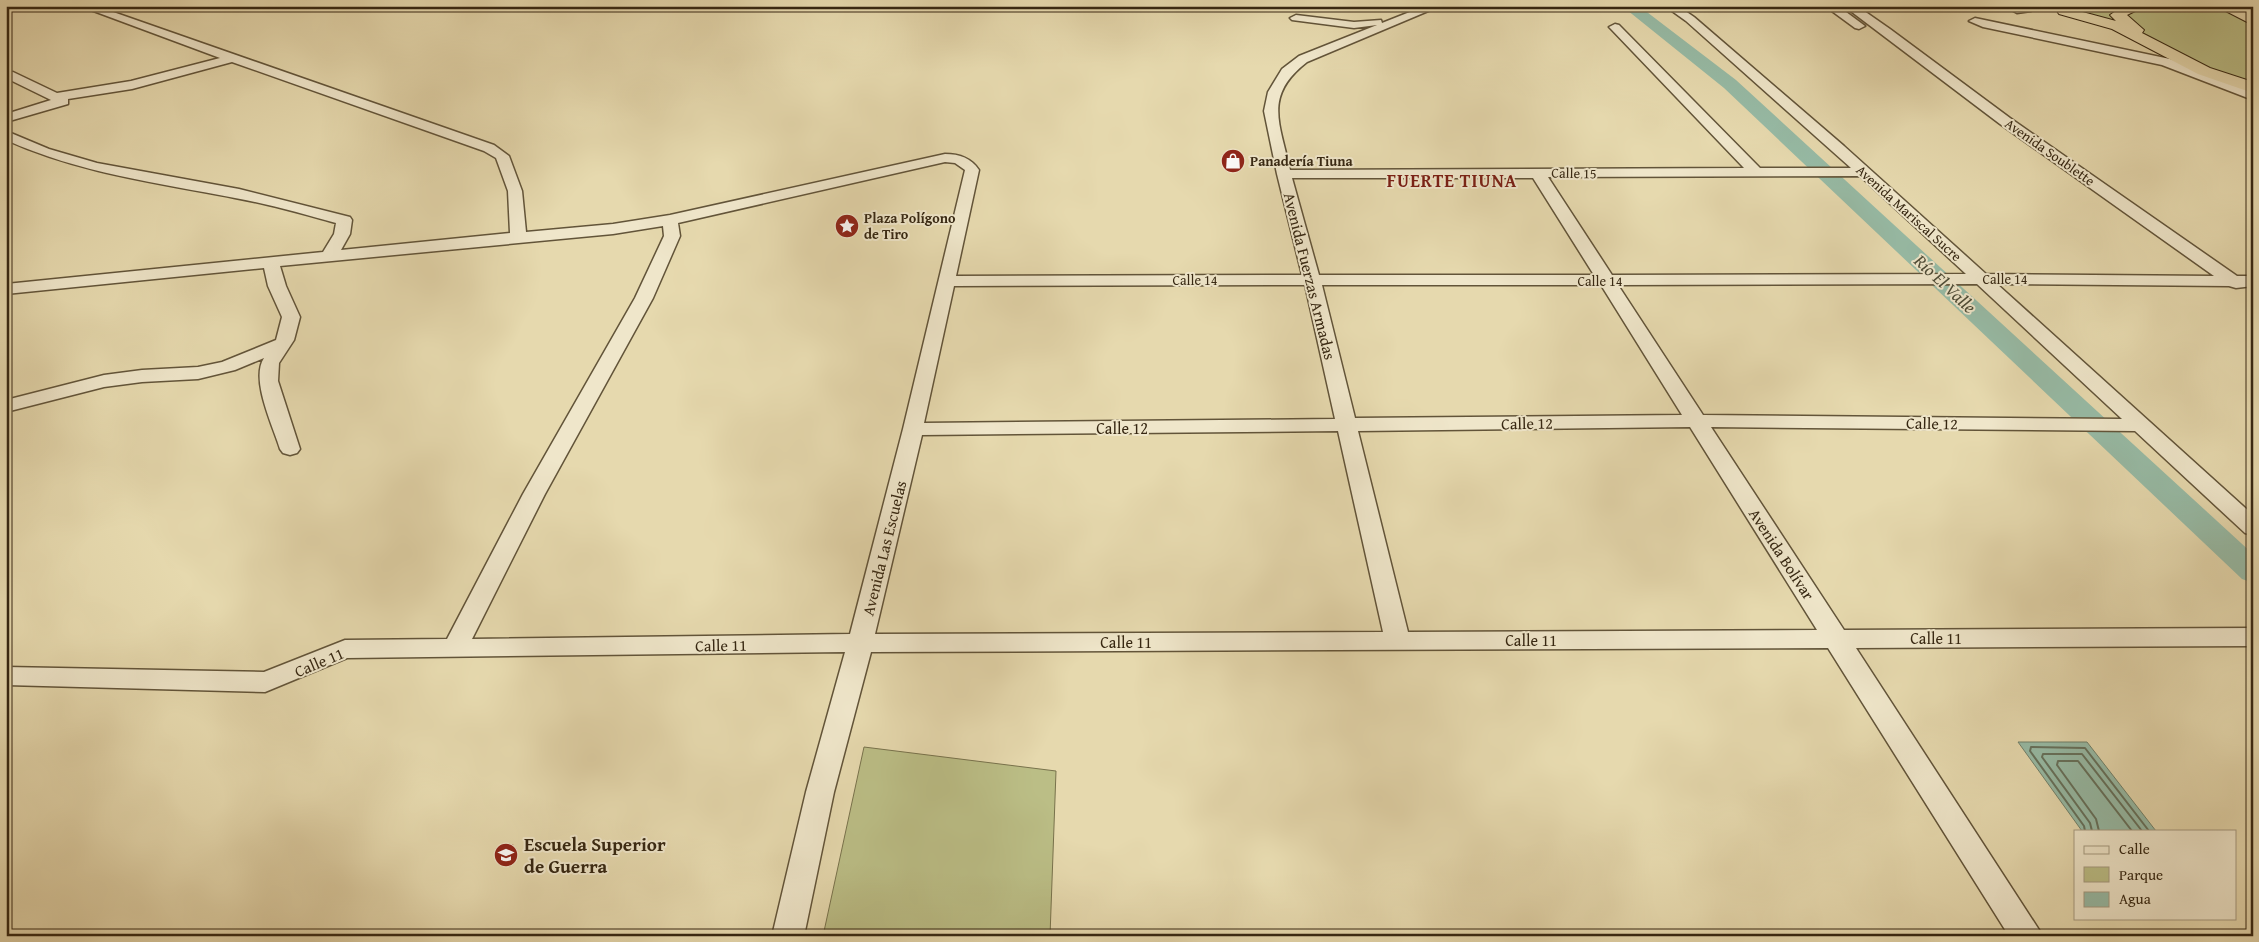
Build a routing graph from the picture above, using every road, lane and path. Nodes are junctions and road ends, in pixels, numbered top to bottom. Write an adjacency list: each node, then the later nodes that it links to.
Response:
1 (85, 6): 22 (street)
2 (1435, 6): 14 (street, Avenida Fuerzas Armadas)
3 (1670, 6): 34 (street, Avenida Mariscal Sucre)
4 (1830, 6): 23 (street)
5 (1849, 6): 47 (street, Avenida Soublette)
6 (2009, 6): 12 (street)
7 (2107, 6): 19 (highway)
8 (2144, 6): 24 (highway)
9 (2223, 6): 18 (highway)
10 (2238, 6): 15 (highway)
11 (1286, 7): 16 (street)
12 (2027, 9)
13 (2058, 9): 19 (highway)
14 (1406, 13): 16 (street); 35 (street, Avenida Fuerzas Armadas)
15 (2253, 14)
16 (1296, 18): 21 (street)
17 (1975, 21): 27 (street)
18 (2253, 21)
19 (2117, 26): 26 (highway)
20 (1615, 27): 33 (street)
21 (1308, 31)
22 (232, 58): 28 (street); 38 (street)
23 (1910, 66)
24 (2248, 70)
25 (9, 75): 28 (street)
26 (2253, 88)
27 (2253, 96)
28 (58, 97): 30 (street)
29 (1964, 108): 36 (street)
30 (6, 118)
31 (6, 135): 39 (street)
32 (1537, 172): 33 (street, Calle 15); 35 (street, Calle 15); 45 (street, Avenida Bolívar)
33 (1756, 172): 34 (street, Calle 15)
34 (1864, 172): 42 (street, Avenida Mariscal Sucre)
35 (1284, 174): 43 (street, Avenida Fuerzas Armadas)
36 (2106, 209)
37 (670, 220): 38 (street); 44 (street, Avenida Las Escuelas); 63 (street)
38 (518, 237): 39 (street)
39 (329, 256): 40 (street)
40 (271, 262): 49 (street); 51 (street)
41 (2184, 264): 46 (street)
42 (1980, 279): 45 (street, Calle 14); 46 (street, Calle 14); 54 (street, Avenida Mariscal Sucre)
43 (1312, 280): 44 (street, Calle 14); 45 (street, Calle 14); 55 (street, Avenida Fuerzas Armadas)
44 (946, 281): 56 (street, Avenida Las Escuelas)
45 (1607, 281): 53 (street, Avenida Bolívar)
46 (2207, 281): 47 (street, Calle 14)
47 (2233, 281): 48 (street, Calle 14); 50 (street, Avenida Soublette)
48 (2253, 281)
49 (6, 289)
50 (2253, 294)
51 (282, 344): 52 (street); 57 (street)
52 (6, 406)
53 (1697, 421): 54 (street, Calle 12); 55 (street, Calle 12); 60 (street, Avenida Bolívar)
54 (2140, 425): 58 (street, Avenida Mariscal Sucre)
55 (1347, 426): 56 (street, Calle 12); 61 (street, Avenida Fuerzas Armadas)
56 (913, 429): 62 (street, Avenida Las Escuelas)
57 (290, 449)
58 (2253, 528)
59 (2252, 637): 60 (street, Calle 11)
60 (1836, 639): 61 (street, Calle 11); 66 (street, Avenida Bolívar)
61 (1398, 641): 62 (street, Calle 11)
62 (860, 643): 63 (street, Calle 11); 65 (street, Avenida Las Escuelas)
63 (455, 648): 64 (street, Calle 11)
64 (6, 676)
65 (788, 936)
66 (2027, 936)

